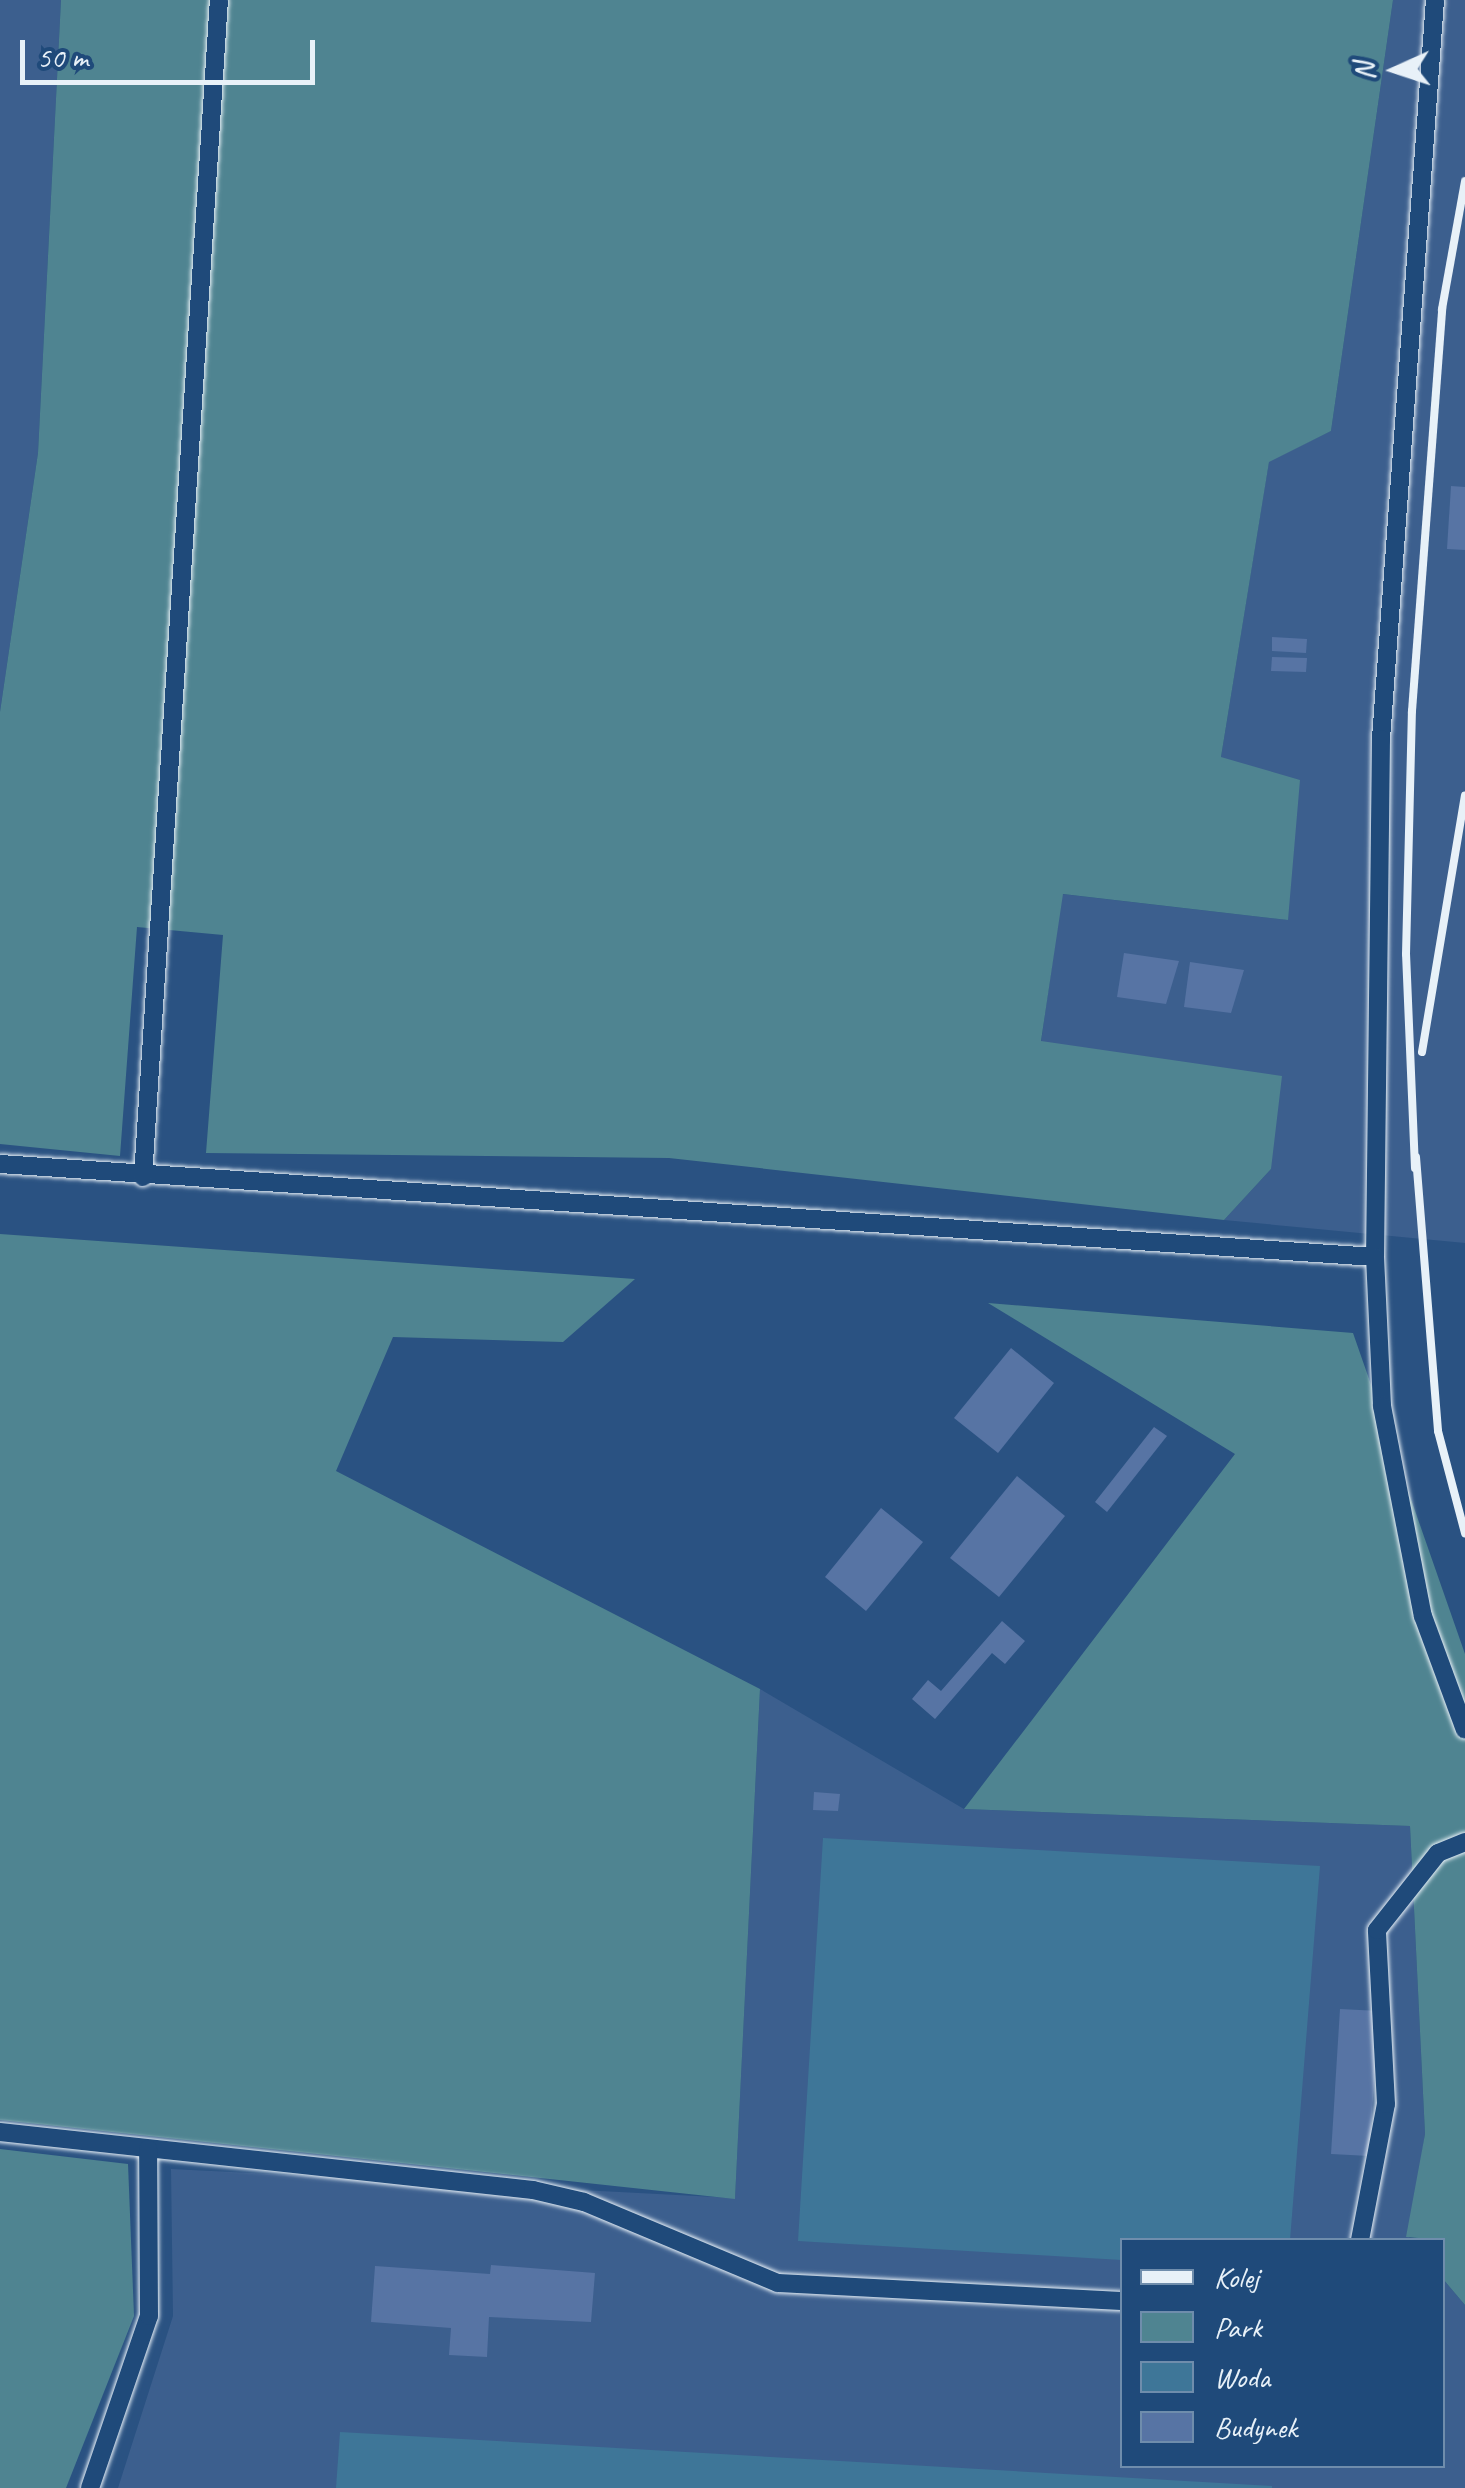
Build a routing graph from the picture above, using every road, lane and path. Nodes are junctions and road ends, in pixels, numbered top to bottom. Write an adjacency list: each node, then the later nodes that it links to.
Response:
1 (220, 0): 4 (lane)
2 (1434, 0): 5 (lane)
3 (0, 1164): 4 (lane)
4 (143, 1177): 5 (lane)
5 (1375, 1257): 6 (lane)
6 (1465, 1730)
7 (1465, 1842): 10 (lane)
8 (0, 2132): 9 (lane)
9 (148, 2149): 11 (lane); 12 (lane)
10 (1360, 2238)
11 (1120, 2301)
12 (90, 2488)

